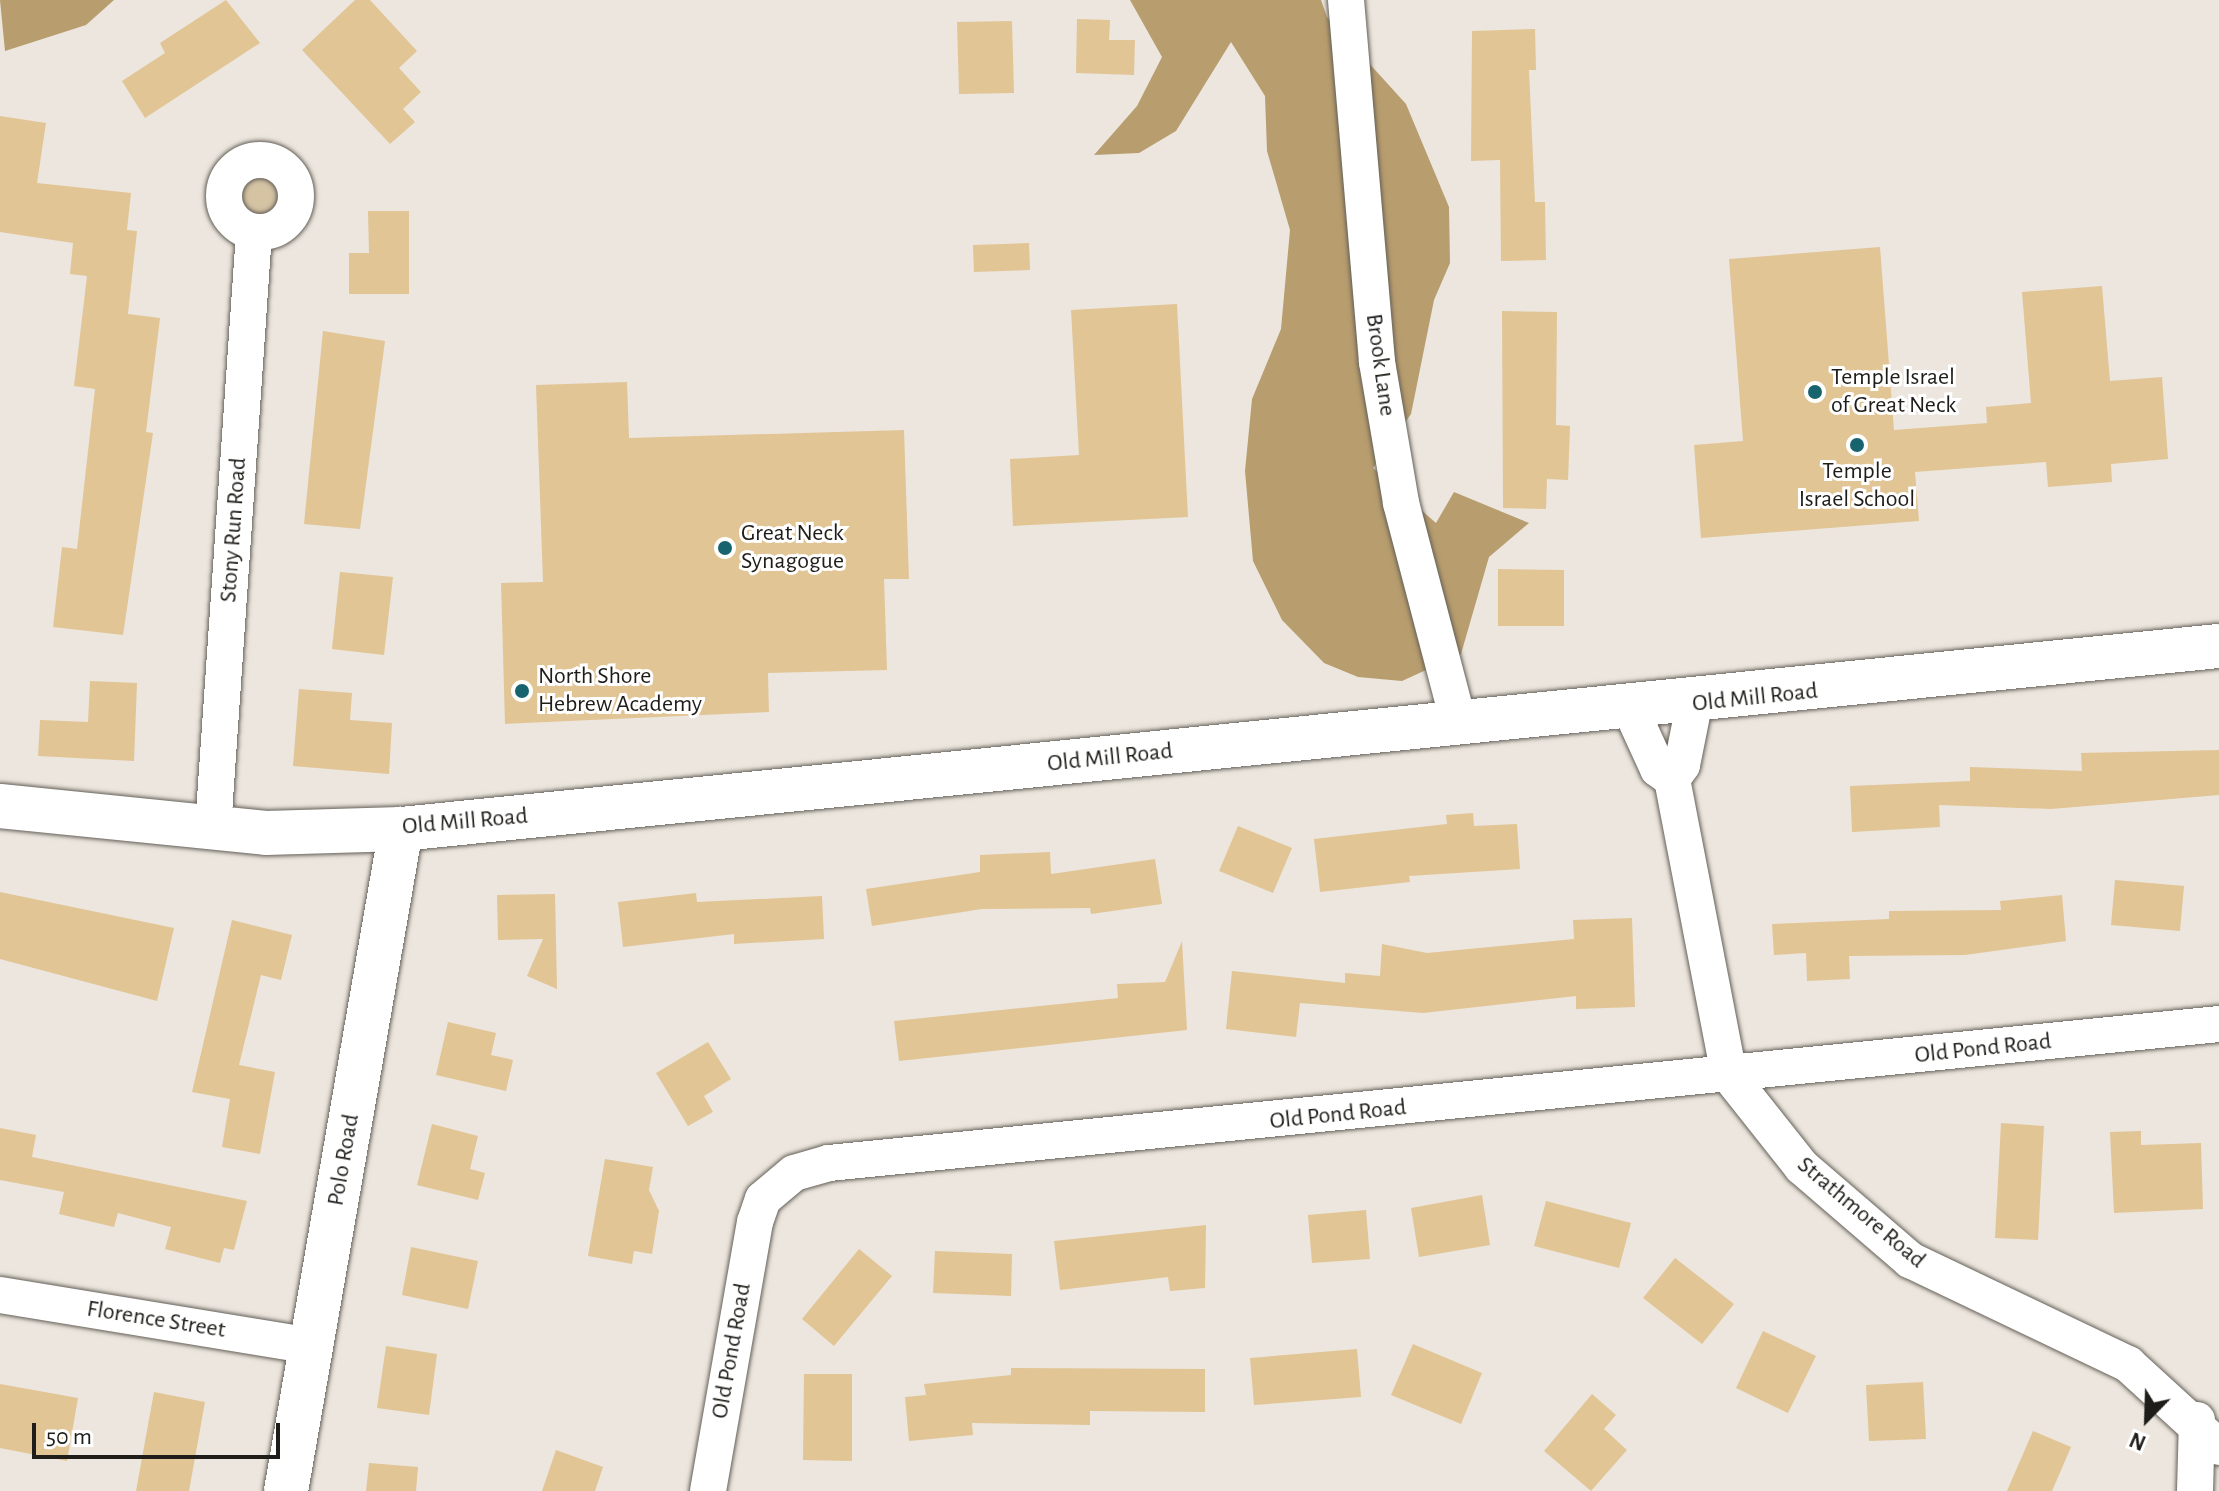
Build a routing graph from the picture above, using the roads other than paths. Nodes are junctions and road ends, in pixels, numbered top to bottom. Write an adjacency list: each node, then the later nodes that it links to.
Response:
1 (1346, 0): 6 (street, Brook Lane)
2 (254, 232): 9 (street, Stony Run Road)
3 (2219, 646): 4 (street, Old Mill Road)
4 (1694, 705): 5 (street, Old Mill Road); 7 (street)
5 (1631, 710): 6 (street, Old Mill Road); 7 (street, Strathmore Road)
6 (1459, 724): 10 (street, Old Mill Road)
7 (1672, 779): 12 (street, Strathmore Road)
8 (0, 806): 9 (street, Old Mill Road)
9 (213, 828): 10 (street, Old Mill Road)
10 (401, 829): 14 (street, Polo Road)
11 (2219, 1024): 12 (street, Old Pond Road)
12 (1729, 1075): 15 (street, Strathmore Road); 17 (street, Old Pond Road)
13 (0, 1295): 14 (street, Florence Street)
14 (311, 1346): 16 (street, Polo Road)
15 (2208, 1433): 18 (street, Strathmore Road)
16 (286, 1491)
17 (708, 1491)
18 (2195, 1491)

